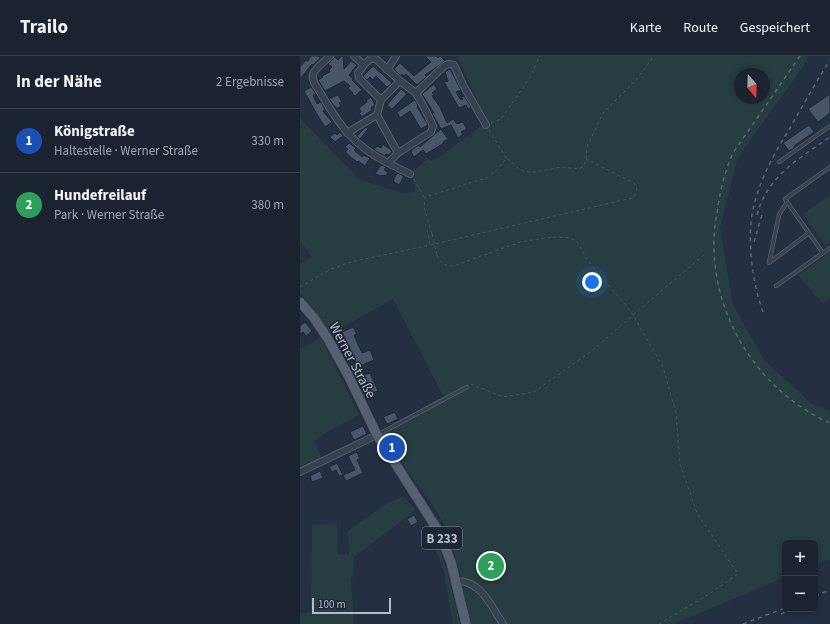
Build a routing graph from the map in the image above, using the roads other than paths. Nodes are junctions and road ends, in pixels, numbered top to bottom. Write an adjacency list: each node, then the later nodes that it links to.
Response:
1 (330, 56): 12 (street)
2 (354, 56): 4 (street)
3 (396, 56): 5 (street)
4 (364, 65): 5 (street); 8 (street)
5 (387, 70): 6 (street)
6 (400, 81): 7 (street); 8 (street)
7 (416, 93): 10 (street); 13 (street)
8 (381, 100): 9 (street)
9 (377, 115): 12 (street); 13 (street)
10 (486, 125)
11 (830, 128): 14 (lane)
12 (347, 133): 15 (street)
13 (398, 154): 15 (street)
14 (780, 162)
15 (388, 163): 17 (street)
16 (830, 167): 18 (lane)
17 (410, 174)
18 (787, 202): 19 (lane); 19 (lane)
19 (809, 233): 21 (lane)
20 (830, 248): 21 (lane)
21 (823, 253): 22 (lane)
22 (776, 286)
23 (300, 302): 25 (main road, Werner Straße / B 233)
24 (467, 387): 25 (lane)
25 (377, 435): 26 (street); 27 (main road, Werner Straße / B 233)
26 (300, 472)
27 (456, 581): 28 (main road, Werner Straße / B 233); 29 (street)
28 (466, 624)
29 (503, 624)

